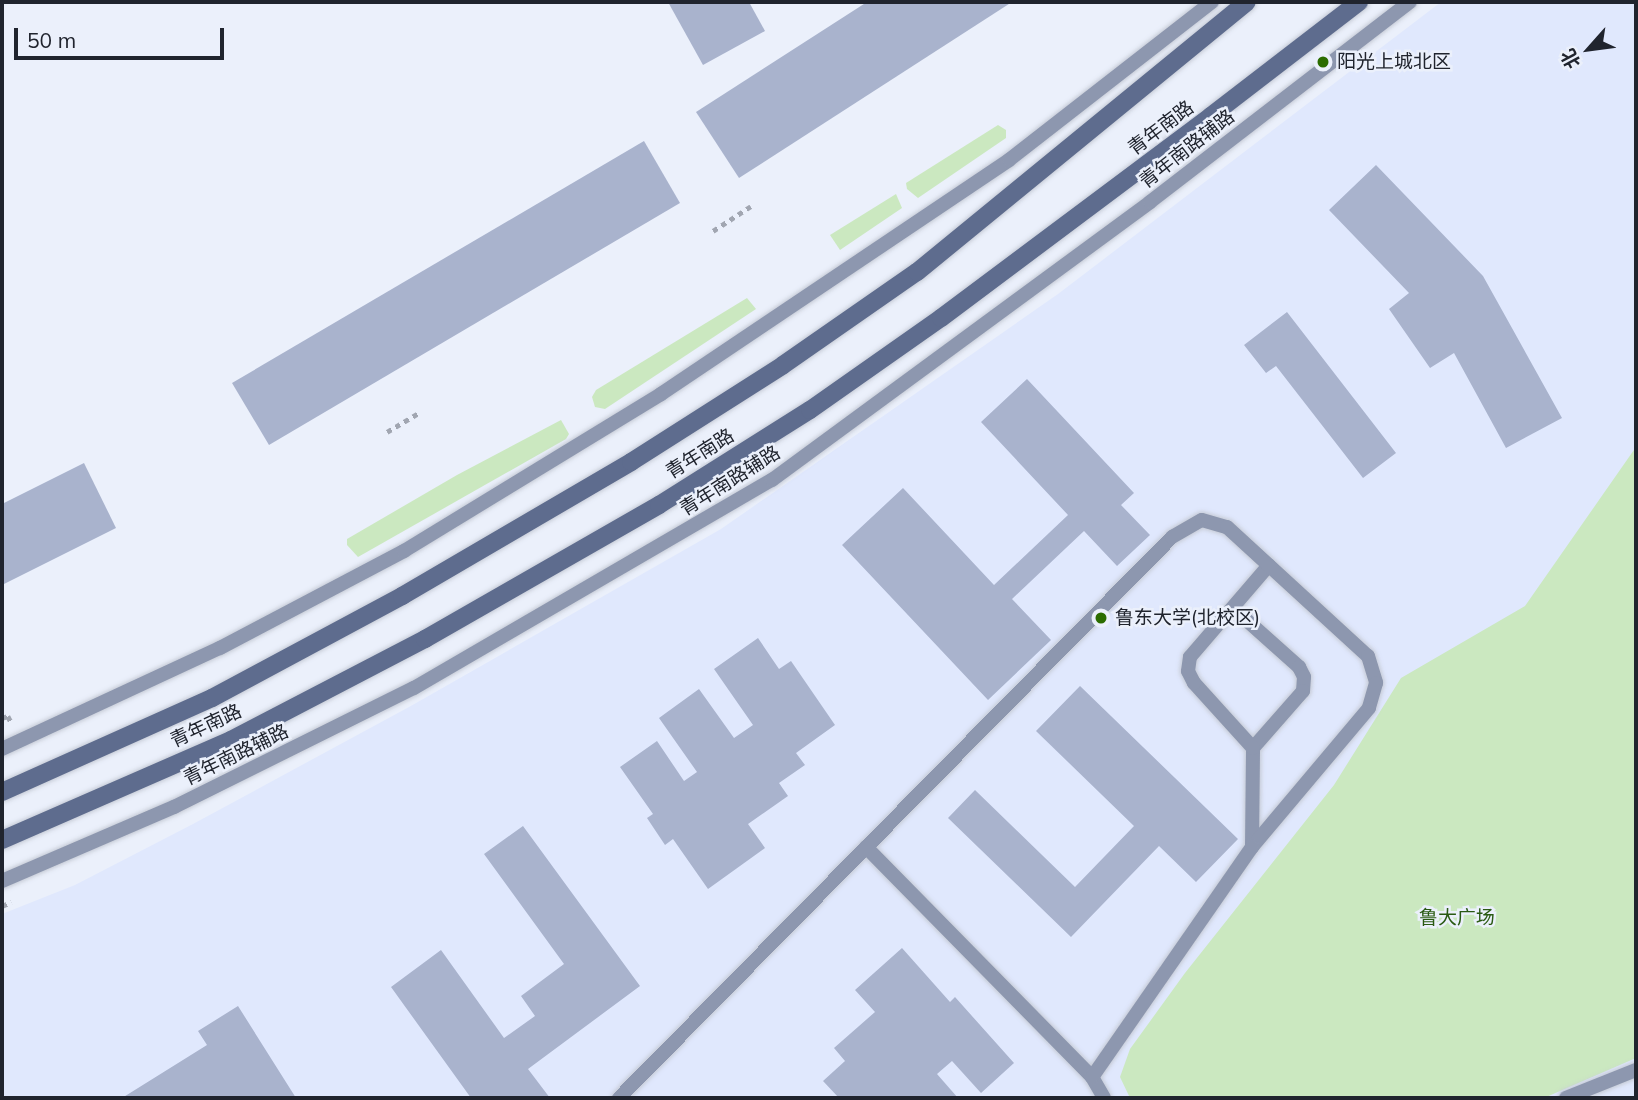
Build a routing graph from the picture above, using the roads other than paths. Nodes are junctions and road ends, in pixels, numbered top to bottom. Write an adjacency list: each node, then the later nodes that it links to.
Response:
1 (1212, 2): 8 (lane)
2 (1359, 2): 10 (main road, 青年南路)
3 (1410, 2): 13 (lane, 青年南路辅路)
4 (1238, 5): 9 (main road, 青年南路)
5 (1269, 565): 6 (lane); 11 (lane); 12 (lane)
6 (1233, 608): 7 (lane); 7 (lane)
7 (1252, 748): 12 (lane)
8 (2, 749)
9 (2, 792)
10 (2, 840)
11 (866, 847): 15 (lane); 17 (lane)
12 (1252, 847): 15 (lane)
13 (2, 881)
14 (1636, 1070): 18 (lane)
15 (1092, 1077): 16 (lane)
16 (1099, 1096)
17 (619, 1098)
18 (1566, 1098)

